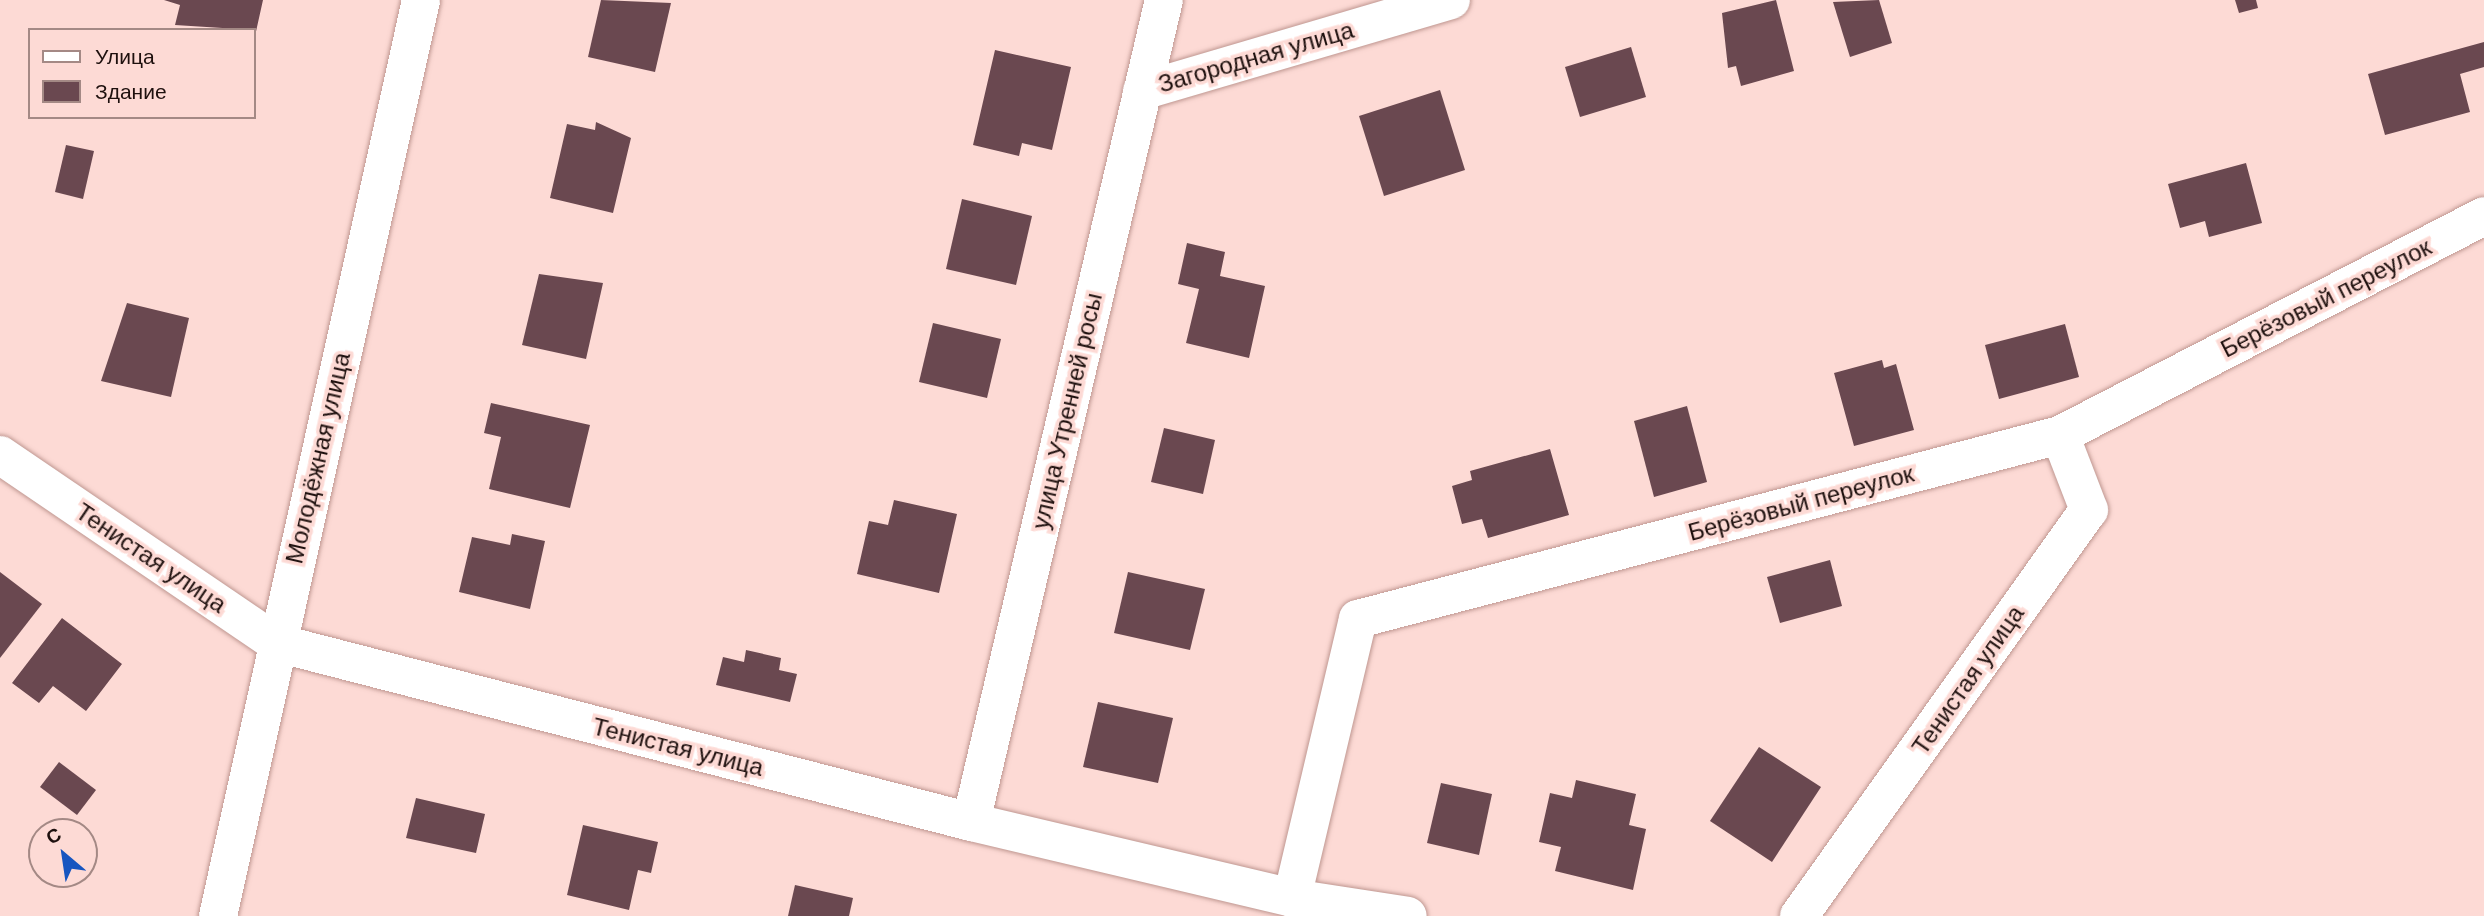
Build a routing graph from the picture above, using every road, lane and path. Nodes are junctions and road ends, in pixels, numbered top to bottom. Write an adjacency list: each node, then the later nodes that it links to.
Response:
1 (421, 0): 8 (street, Молодёжная улица)
2 (1164, 0): 4 (street, улица Утренней росы)
3 (1451, 0): 4 (street, Загородная улица)
4 (1142, 90): 9 (street, улица Утренней росы)
5 (2484, 216): 6 (street, Берёзовый переулок)
6 (2060, 435): 10 (street, Берёзовый переулок); 13 (street, Тенистая улица)
7 (0, 456): 8 (street, Тенистая улица)
8 (277, 643): 9 (street, Тенистая улица); 11 (street, Молодёжная улица)
9 (971, 822): 10 (street, Тенистая улица)
10 (1292, 898): 12 (street, Тенистая улица)
11 (218, 916)
12 (1408, 916)
13 (1799, 916)

